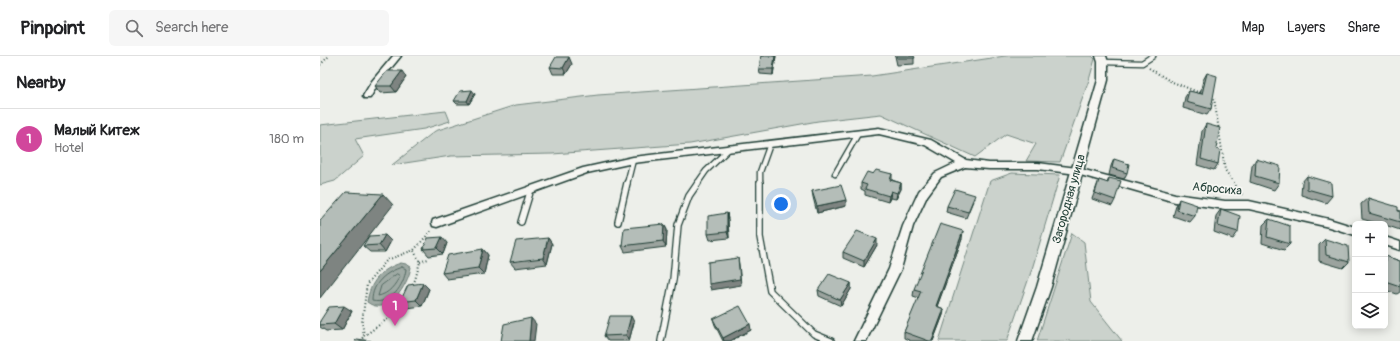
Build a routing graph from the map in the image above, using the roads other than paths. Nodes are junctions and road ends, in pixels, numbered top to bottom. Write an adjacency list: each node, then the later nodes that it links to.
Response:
1 (398, 56): 4 (street)
2 (1153, 56): 3 (lane)
3 (1102, 59): 10 (street, Загородная улица)
4 (367, 96)
5 (858, 134): 6 (street); 9 (street); 11 (lane)
6 (770, 144): 7 (street); 20 (lane)
7 (730, 148): 8 (street); 19 (lane)
8 (633, 160): 12 (street); 14 (lane)
9 (964, 163): 10 (street, Абросиха); 21 (street)
10 (1077, 171): 16 (street, Абросиха); 22 (street, Загородная улица)
11 (835, 174)
12 (530, 189): 13 (lane); 15 (street)
13 (521, 222)
14 (618, 222)
15 (437, 223)
16 (1352, 230)
17 (1388, 242): 18 (street)
18 (1400, 246)
19 (661, 341)
20 (830, 341)
21 (860, 341)
22 (1025, 341)

